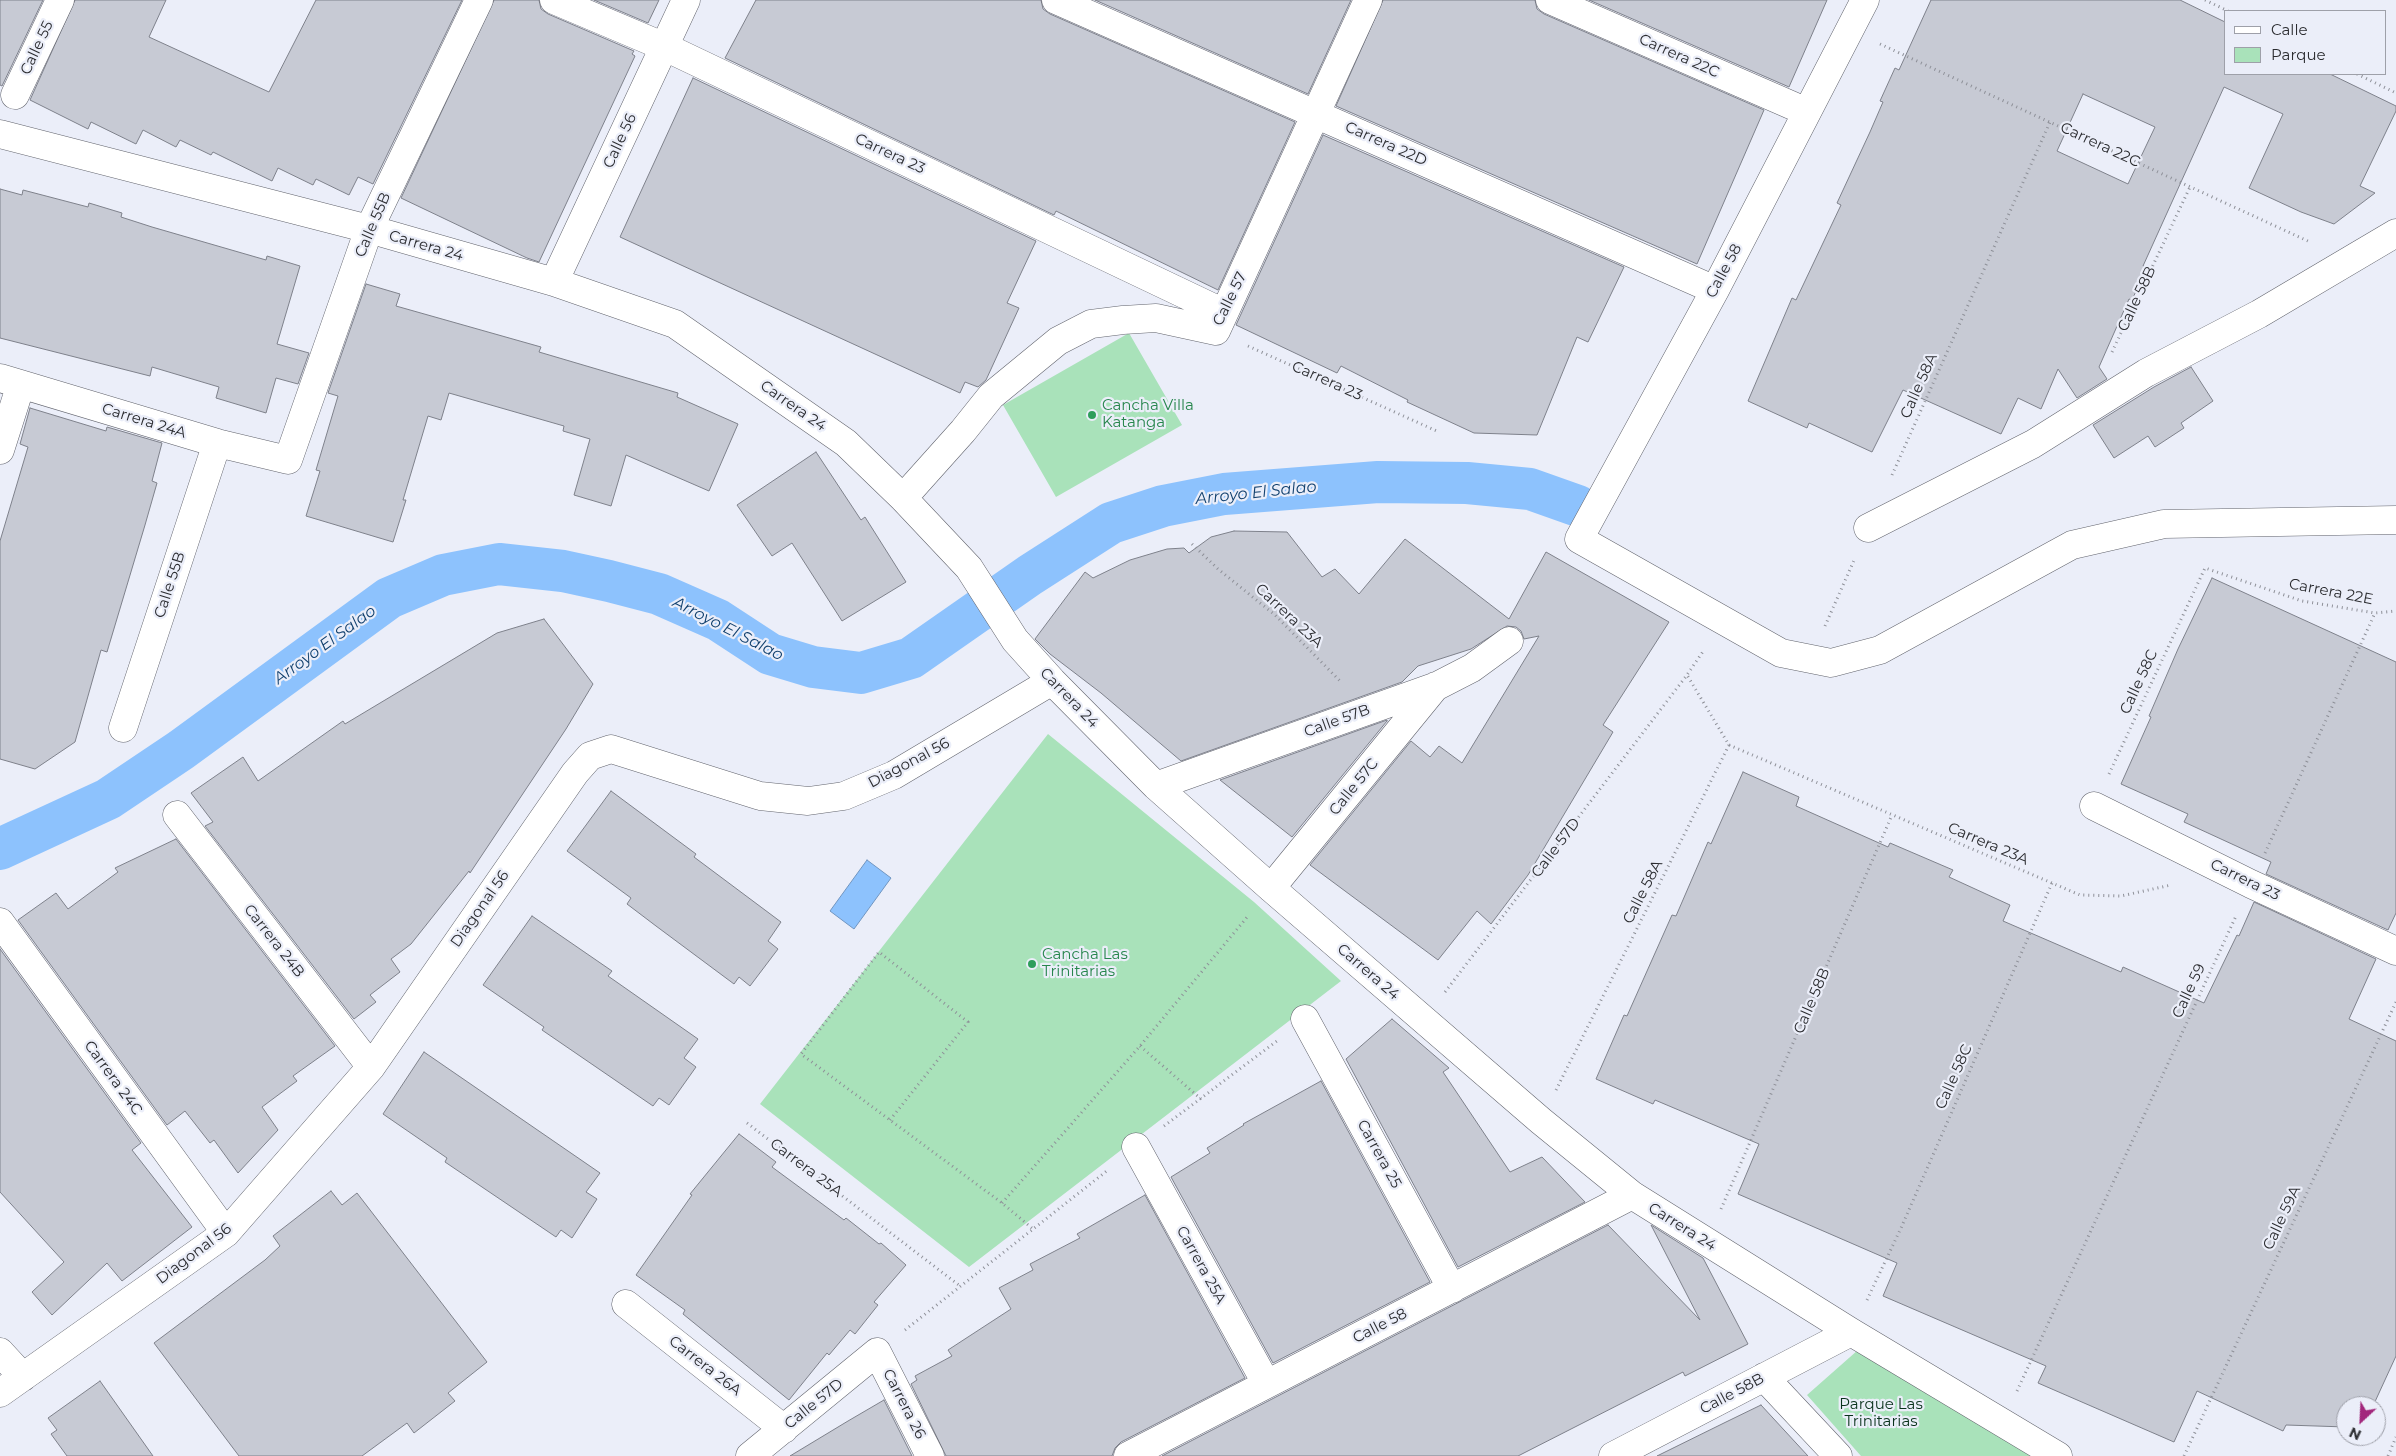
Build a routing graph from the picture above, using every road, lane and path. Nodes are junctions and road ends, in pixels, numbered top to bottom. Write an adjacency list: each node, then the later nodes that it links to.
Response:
1 (60, 0): 15 (street, Calle 55)
2 (479, 0): 21 (street, Calle 55B)
3 (554, 0): 12 (street, Carrera 23)
4 (686, 0): 12 (street, Calle 56)
5 (1056, 0): 17 (street, Carrera 22D)
6 (1368, 0): 17 (street, Calle 57)
7 (1550, 0): 16 (street, Carrera 22C)
8 (1865, 0): 11 (street, Calle 58)
9 (2205, 0): 10 (path)
10 (2226, 10)
11 (1850, 30): 16 (street, Calle 58); 18 (path, Carrera 22C)
12 (665, 47): 24 (street, Calle 56); 26 (street, Carrera 23)
13 (2359, 75): 14 (path)
14 (2396, 93)
15 (15, 95)
16 (1807, 112): 25 (street, Calle 58)
17 (1317, 113): 25 (street, Carrera 22D); 26 (street, Calle 57)
18 (2050, 122): 20 (path, Carrera 22C); 35 (path, Calle 58A)
19 (0, 134): 21 (street, Carrera 24)
20 (2190, 187): 23 (path, Carrera 22C); 27 (path, Calle 58B)
21 (369, 229): 24 (street, Carrera 24); 32 (street, Calle 55B)
22 (2396, 232): 23 (street)
23 (2349, 260): 35 (street)
24 (554, 282): 33 (street, Carrera 24)
25 (1714, 290): 41 (street, Calle 58)
26 (1220, 322): 29 (path, Carrera 23); 33 (street, Calle 57)
27 (2109, 358)
28 (11, 381): 30 (street, Carrera 24A); 31 (street)
29 (1439, 432)
30 (218, 443): 32 (street, Carrera 24A); 45 (street, Calle 55B)
31 (0, 450)
32 (288, 460)
33 (903, 498): 42 (street, Carrera 24)
34 (2396, 520): 41 (street)
35 (1868, 528): 41 (path, Calle 58A)
36 (1192, 544): 44 (path, Carrera 23A)
37 (2205, 568): 39 (path, Carrera 22E); 48 (path, Calle 58C)
38 (2396, 611): 39 (path, Carrera 22E)
39 (2375, 613): 53 (path, Calle 59)
40 (1509, 641): 43 (street, Calle 57B)
41 (1810, 659)
42 (1052, 682): 47 (street, Carrera 24); 61 (street, Diagonal 56)
43 (1437, 686): 44 (street, Calle 57B); 54 (street, Calle 57C)
44 (1362, 712): 47 (street, Calle 57B)
45 (123, 728)
46 (1729, 745): 50 (path, Carrera 23A); 59 (path, Calle 57D); 64 (path, Calle 58A)
47 (1156, 786): 54 (street, Carrera 24)
48 (2094, 806): 53 (street, Carrera 23)
49 (176, 815): 61 (street, Carrera 24B)
50 (1892, 815): 51 (path, Carrera 23A); 67 (path, Calle 58B)
51 (2052, 883): 52 (path, Carrera 23A); 72 (path, Calle 58C)
52 (2174, 884)
53 (2251, 884): 56 (street, Carrera 23); 81 (path, Calle 59)
54 (1271, 888): 59 (street, Carrera 24); 60 (path)
55 (0, 922): 71 (street, Carrera 24C)
56 (2396, 951)
57 (2396, 1002): 92 (path, Calle 59A)
58 (1305, 1019): 74 (street, Carrera 25)
59 (1424, 1020): 64 (street, Carrera 24)
60 (1140, 1046): 62 (path); 69 (path)
61 (371, 1067): 71 (street, Diagonal 56)
62 (1200, 1098)
63 (890, 1120): 63 (path); 69 (path)
64 (1541, 1121): 68 (street, Carrera 24)
65 (746, 1123): 73 (path, Carrera 25A)
66 (1136, 1147): 82 (street, Carrera 25A)
67 (1732, 1186)
68 (1632, 1195): 74 (street, Calle 58); 76 (street, Carrera 24)
69 (1002, 1204): 70 (path)
70 (1034, 1229)
71 (226, 1233): 79 (street, Diagonal 56)
72 (1876, 1280)
73 (960, 1286)
74 (1452, 1289): 82 (street, Calle 58)
75 (626, 1304): 84 (street, Carrera 26A)
76 (1851, 1332): 80 (street, Calle 58B); 91 (street, Carrera 24)
77 (0, 1352): 79 (street)
78 (877, 1352): 84 (street, Calle 57D); 87 (street, Carrera 26)
79 (23, 1377): 83 (street, Diagonal 56)
80 (1764, 1377): 89 (street, Calle 58B); 90 (street)
81 (2023, 1378)
82 (1266, 1383): 88 (street, Calle 58)
83 (0, 1393)
84 (784, 1428): 86 (street, Calle 57D)
85 (2396, 1437): 93 (path)
86 (750, 1456)
87 (930, 1456)
88 (1128, 1456)
89 (1613, 1456)
90 (1838, 1456)
91 (2058, 1456)
92 (2184, 1456)
93 (2388, 1456)

